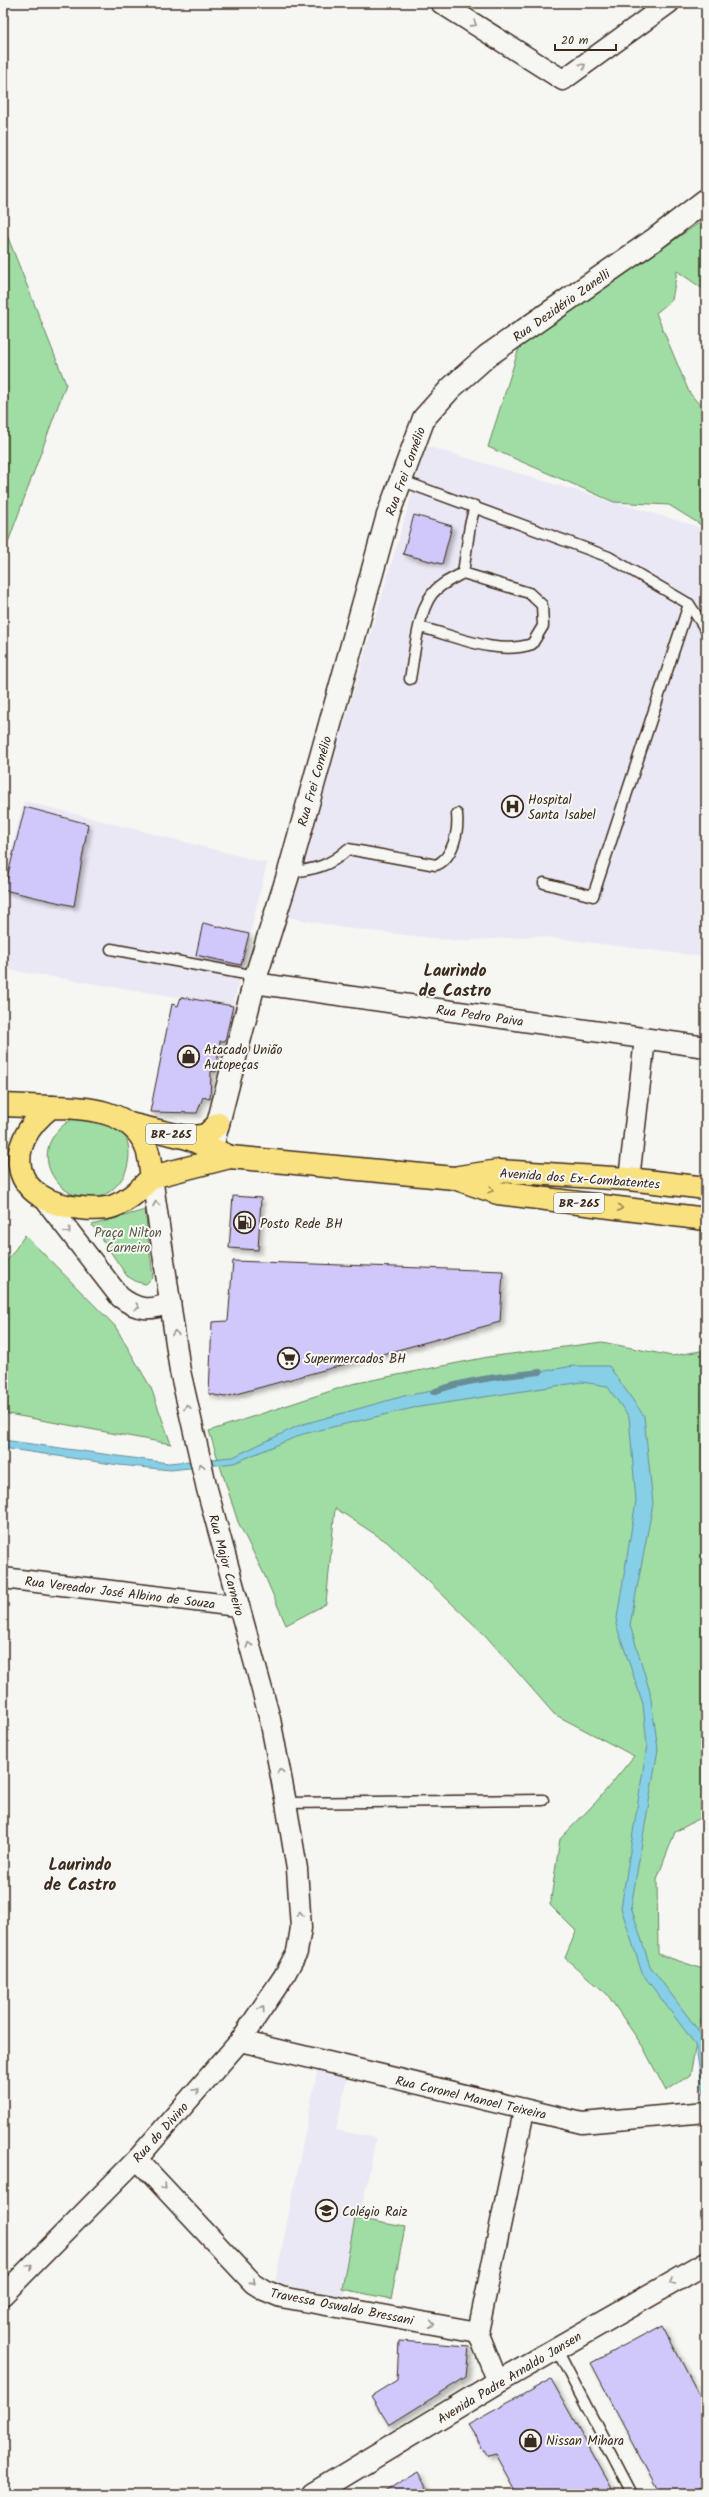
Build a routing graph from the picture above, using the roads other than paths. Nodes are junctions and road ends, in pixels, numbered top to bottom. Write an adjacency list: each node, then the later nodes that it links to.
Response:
1 (441, 3): 2 (street, one-way to 2)
2 (669, 3)
3 (706, 200): 4 (street, Rua Dezidério Zanelli)
4 (424, 418): 5 (street, Rua Frei Cornélio)
5 (400, 480): 6 (lane); 13 (street, Rua Frei Cornélio)
6 (475, 506): 7 (lane); 8 (lane)
7 (463, 573): 9 (lane); 9 (lane)
8 (689, 604): 10 (lane); 14 (lane)
9 (420, 627): 11 (lane)
10 (706, 630)
11 (410, 679)
12 (457, 814): 13 (lane)
13 (289, 872): 16 (street, Rua Frei Cornélio)
14 (544, 883)
15 (111, 949): 16 (lane)
16 (255, 980): 17 (street, Rua Pedro Paiva); 22 (street, Rua Frei Cornélio)
17 (645, 1039): 18 (street, Rua Pedro Paiva); 28 (street)
18 (706, 1047)
19 (3, 1105): 20 (main road, BR-265)
20 (51, 1108): 21 (main road, BR-265); 26 (main road, BR-265)
21 (129, 1124): 23 (main road, Avenida dos Ex-Combatentes / BR-265); 25 (main road, BR-265)
22 (218, 1124): 23 (main road); 24 (street, Rua Frei Cornélio)
23 (188, 1138): 24 (main road, Avenida dos Ex-Combatentes / BR-265)
24 (218, 1155): 25 (main road, Avenida dos Ex-Combatentes / BR-265); 27 (main road, Avenida dos Ex-Combatentes / BR-265)
25 (152, 1177): 30 (main road, BR-265); 32 (street, Rua Major Carneiro, one-way to 25)
26 (12, 1178): 30 (main road, BR-265)
27 (454, 1178): 28 (main road, Avenida dos Ex-Combatentes / BR-265); 31 (main road, Avenida dos Ex-Combatentes / BR-265, one-way to 31)
28 (629, 1179): 29 (main road, Avenida dos Ex-Combatentes / BR-265)
29 (706, 1188)
30 (45, 1200): 32 (street, one-way to 32)
31 (706, 1219)
32 (170, 1302): 34 (street, Rua Major Carneiro, one-way to 32)
33 (3, 1578): 34 (street, Rua Vereador José Albino de Souza)
34 (237, 1606): 36 (street, Rua Major Carneiro, one-way to 34)
35 (543, 1800): 36 (lane)
36 (286, 1803): 37 (street, Rua Major Carneiro, one-way to 36)
37 (297, 1952): 38 (street, Rua do Divino, one-way to 37)
38 (240, 2041): 39 (street, Rua Coronel Manoel Teixeira); 41 (street, Rua do Divino, one-way to 38)
39 (524, 2111): 40 (street, Rua Coronel Manoel Teixeira); 44 (street)
40 (705, 2113)
41 (137, 2159): 43 (street, Rua do Divino, one-way to 41); 44 (street, Travessa Oswaldo Bressani, one-way to 44)
42 (706, 2263): 45 (street, Avenida Padre Arnaldo Jansen, one-way to 45)
43 (3, 2295)
44 (478, 2332): 46 (street)
45 (556, 2348): 46 (street, Avenida Padre Arnaldo Jansen); 48 (lane)
46 (498, 2382): 47 (street, Avenida Padre Arnaldo Jansen)
47 (313, 2494)
48 (632, 2494)

